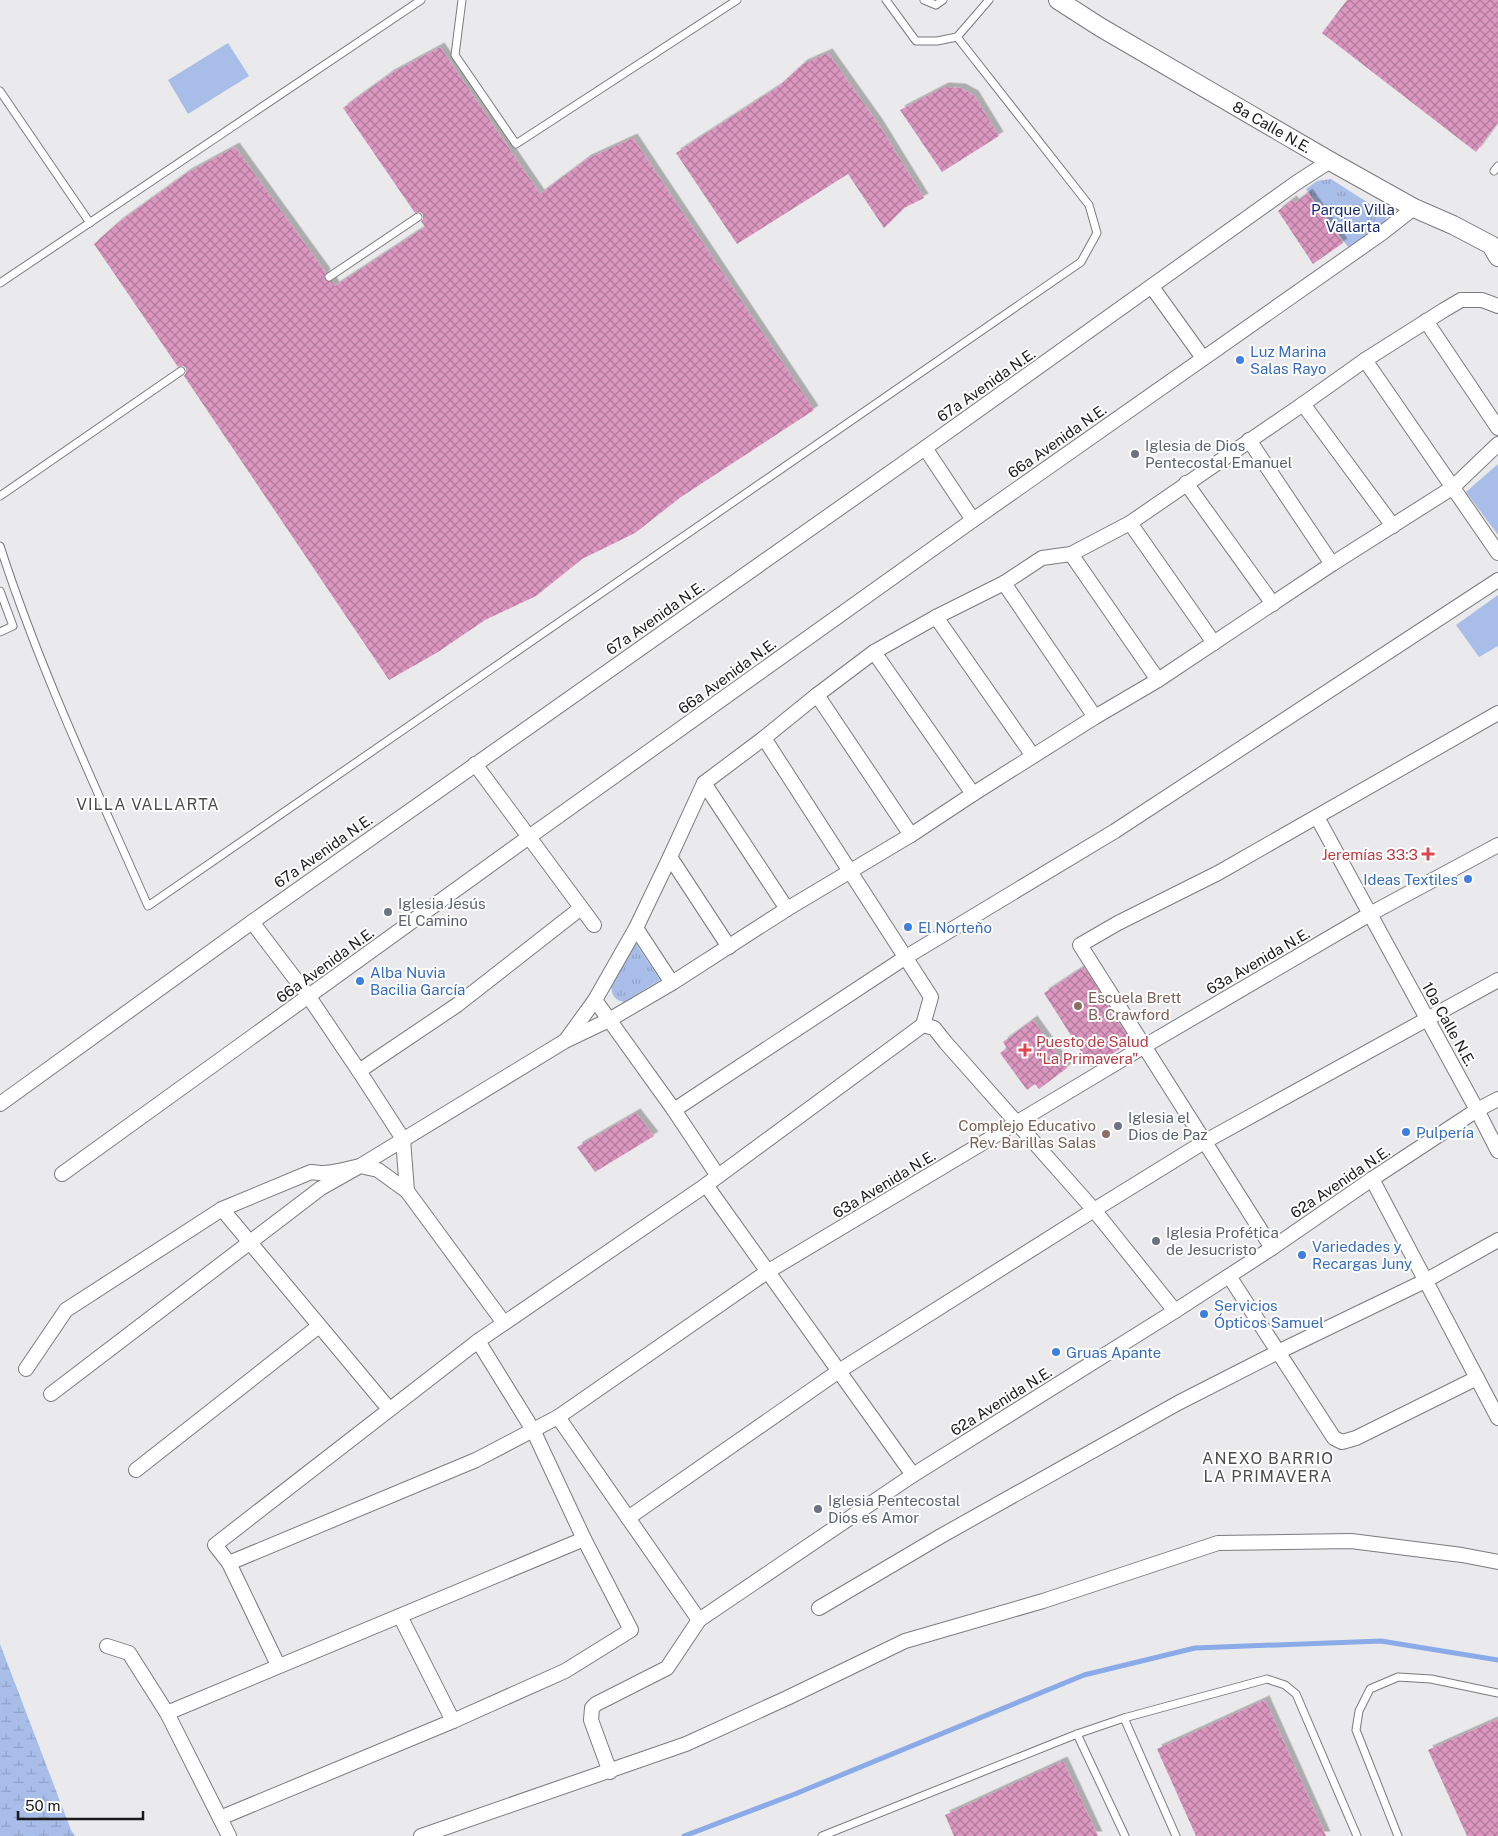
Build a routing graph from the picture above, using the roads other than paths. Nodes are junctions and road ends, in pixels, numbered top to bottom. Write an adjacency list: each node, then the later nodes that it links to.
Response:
1 (421, 0): 14 (lane)
2 (462, 0): 3 (lane)
3 (737, 0)
4 (886, 0): 9 (lane)
5 (924, 0): 6 (lane)
6 (943, 0)
7 (989, 0): 9 (lane)
8 (1058, 0): 11 (street, 8a Calle N.E.)
9 (957, 37): 35 (lane)
10 (0, 91): 14 (lane)
11 (1330, 161): 12 (street, 8a Calle N.E.); 18 (street, 67a Avenida N.E.)
12 (1414, 208): 15 (street, 8a Calle N.E.); 21 (street, 66a Avenida N.E.)
13 (418, 217): 16 (lane)
14 (90, 223): 17 (lane)
15 (1494, 251)
16 (329, 277)
17 (0, 283)
18 (1152, 287): 21 (street); 28 (street, 67a Avenida N.E.)
19 (1498, 306): 20 (street)
20 (1426, 321): 22 (street); 25 (street)
21 (1203, 358): 32 (street, 66a Avenida N.E.)
22 (1365, 360): 24 (street); 30 (street)
23 (181, 371): 31 (lane)
24 (1304, 404): 26 (street); 34 (street)
25 (1498, 428)
26 (1249, 440): 29 (street); 38 (street)
27 (1498, 444): 30 (street)
28 (925, 448): 32 (street); 53 (street, 67a Avenida N.E.)
29 (1186, 483): 33 (street); 42 (street)
30 (1452, 488): 34 (street); 36 (street)
31 (0, 496)
32 (972, 520): 58 (street, 66a Avenida N.E.)
33 (1130, 523): 37 (street); 45 (street)
34 (1393, 526): 38 (street)
35 (0, 546)
36 (1498, 553)
37 (1071, 554): 40 (street); 47 (street)
38 (1332, 564): 42 (street)
39 (1498, 580): 69 (street)
40 (1004, 583): 43 (street); 50 (street)
41 (0, 592): 44 (lane)
42 (1274, 604): 45 (street)
43 (936, 617): 46 (street); 52 (street)
44 (0, 632)
45 (1214, 643): 47 (street)
46 (874, 652): 48 (street); 55 (street)
47 (1158, 680): 50 (street)
48 (816, 695): 51 (street); 57 (street)
49 (1498, 713): 56 (street)
50 (1095, 717): 52 (street)
51 (764, 738): 54 (street); 61 (street)
52 (1033, 756): 55 (street)
53 (475, 764): 58 (street); 65 (street, 67a Avenida N.E.)
54 (704, 783): 60 (street); 63 (street)
55 (973, 794): 57 (street)
56 (1317, 817): 64 (street, 10a Calle N.E.); 78 (street)
57 (911, 835): 61 (street)
58 (529, 837): 62 (street); 72 (street, 66a Avenida N.E.)
59 (1498, 845): 64 (street, 63a Avenida N.E.)
60 (670, 857): 67 (street); 68 (street)
61 (849, 872): 63 (street); 69 (street)
62 (581, 908): 66 (street); 79 (street)
63 (788, 909): 68 (street)
64 (1370, 914): 74 (street, 10a Calle N.E.); 78 (street, 63a Avenida N.E.)
65 (252, 922): 72 (street); 81 (street, 67a Avenida N.E.)
66 (594, 925)
67 (636, 928): 71 (street); 73 (street)
68 (729, 947): 71 (street)
69 (906, 957): 76 (street); 82 (street)
70 (1498, 980): 74 (street)
71 (672, 982): 75 (street)
72 (309, 997): 79 (street); 89 (street, 66a Avenida N.E.)
73 (595, 1000): 75 (street); 77 (street)
74 (1428, 1019): 83 (street, 10a Calle N.E.); 86 (street)
75 (610, 1020): 77 (street); 82 (street)
76 (923, 1025): 84 (street); 90 (street)
77 (565, 1041): 85 (street)
78 (1143, 1047): 84 (street, 63a Avenida N.E.); 86 (street)
79 (359, 1071): 85 (street)
80 (1498, 1099): 83 (street, 62a Avenida N.E.)
81 (0, 1104)
82 (674, 1110): 90 (street)
83 (1477, 1110): 87 (street, 10a Calle N.E.); 91 (street, 62a Avenida N.E.)
84 (1017, 1124): 95 (street); 99 (street, 63a Avenida N.E.)
85 (401, 1136): 88 (street); 93 (street)
86 (1204, 1142): 95 (street); 98 (street)
87 (1498, 1151)
88 (360, 1166): 93 (street); 94 (street); 97 (street)
89 (62, 1174)
90 (718, 1176): 92 (street)
91 (1372, 1179): 98 (street, 62a Avenida N.E.); 101 (street)
92 (706, 1184): 99 (street); 103 (street)
93 (406, 1191): 103 (street)
94 (222, 1209): 97 (street); 107 (street)
95 (1094, 1210): 102 (street); 108 (street)
96 (1498, 1240): 101 (street)
97 (250, 1242): 104 (street); 110 (street)
98 (1272, 1248): 100 (street, 62a Avenida N.E.)
99 (767, 1272): 108 (street); 112 (street, 63a Avenida N.E.)
100 (1229, 1276): 102 (street, 62a Avenida N.E.); 106 (street)
101 (1426, 1281): 106 (street); 109 (street)
102 (1175, 1311): 116 (street, 62a Avenida N.E.)
103 (504, 1322): 105 (street)
104 (319, 1326): 111 (street); 115 (street)
105 (478, 1340): 111 (street); 114 (street)
106 (1278, 1352): 109 (street); 121 (street)
107 (26, 1369)
108 (839, 1371): 116 (street); 117 (street)
109 (1477, 1378): 113 (street)
110 (51, 1394)
111 (390, 1409): 120 (street)
112 (558, 1417): 114 (street, 63a Avenida N.E.); 117 (street)
113 (1498, 1418)
114 (533, 1430): 118 (street); 120 (street, 63a Avenida N.E.)
115 (136, 1470)
116 (913, 1475): 123 (street, 62a Avenida N.E.)
117 (628, 1518): 123 (street)
118 (584, 1539): 122 (street); 129 (street)
119 (1498, 1562): 131 (street)
120 (229, 1563): 125 (street)
121 (819, 1608)
122 (400, 1616): 125 (street); 129 (street)
123 (699, 1620): 131 (street, 62a Avenida N.E.)
124 (107, 1646): 127 (street)
125 (278, 1665): 127 (street)
126 (1498, 1693): 139 (lane)
127 (167, 1713): 132 (street)
128 (1124, 1718): 130 (lane); 137 (lane); 138 (lane)
129 (453, 1721): 132 (street)
130 (1077, 1734): 135 (lane); 136 (lane)
131 (610, 1772): 134 (street)
132 (220, 1818): 133 (street)
133 (229, 1836)
134 (421, 1836)
135 (822, 1836)
136 (1125, 1836)
137 (1176, 1836)
138 (1357, 1836)
139 (1398, 1836)

